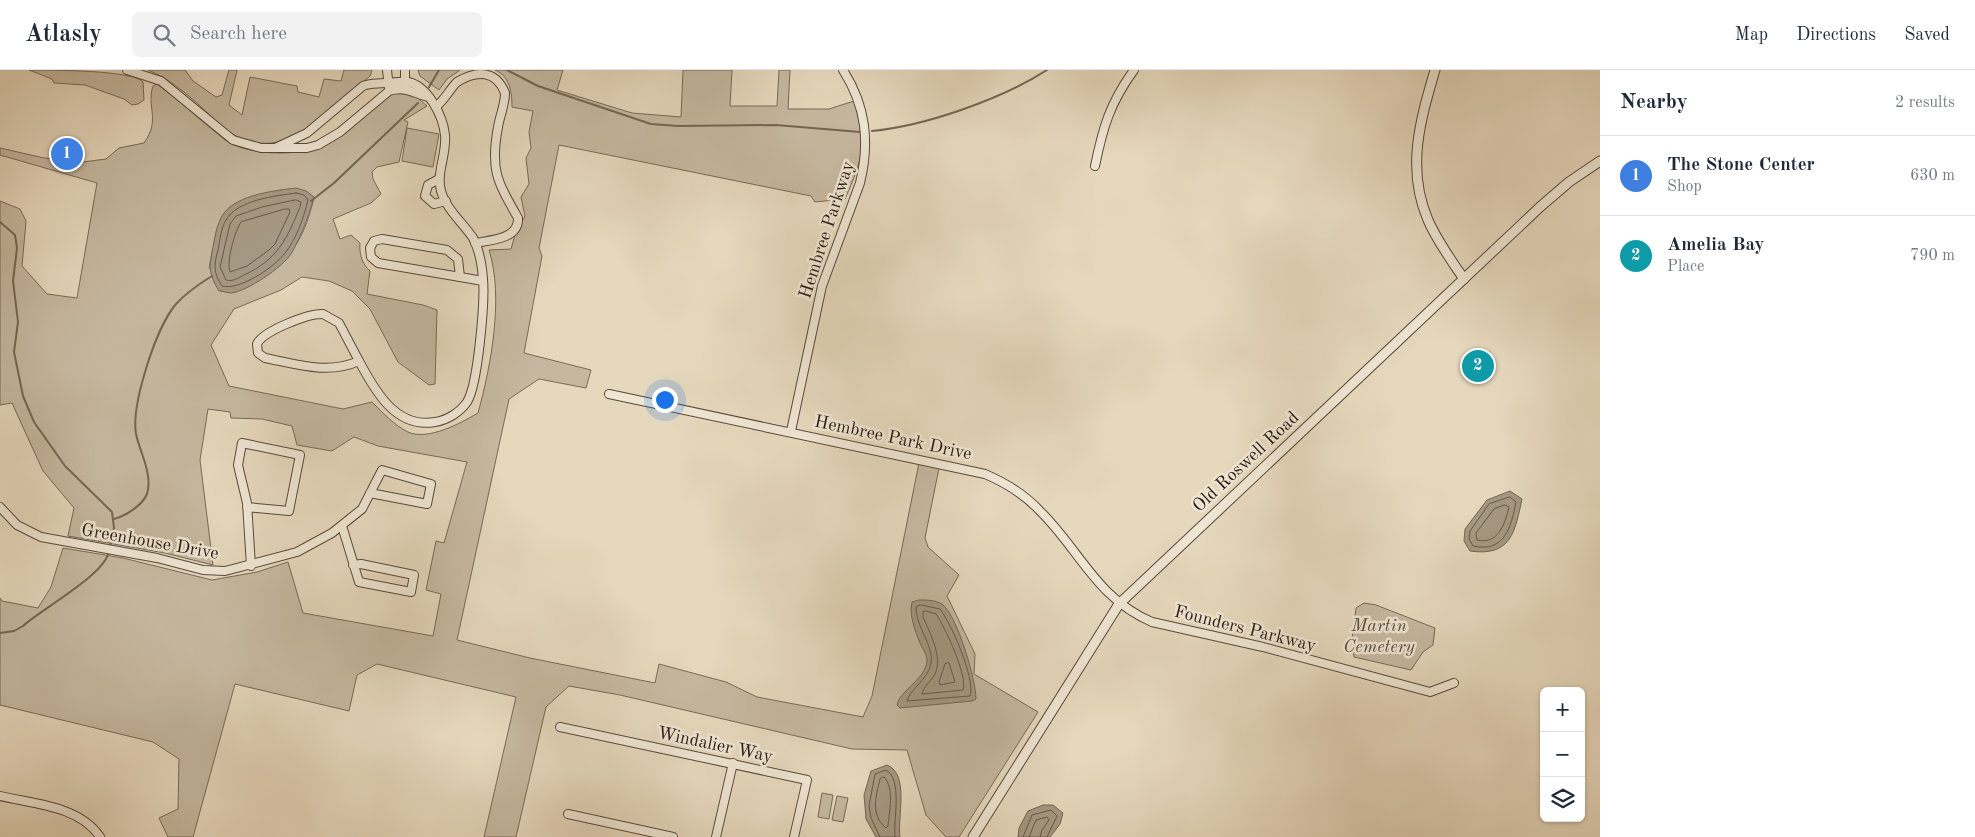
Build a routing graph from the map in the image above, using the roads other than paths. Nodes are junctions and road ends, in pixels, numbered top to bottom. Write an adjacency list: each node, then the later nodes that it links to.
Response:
1 (127, 70): 10 (street)
2 (386, 70): 8 (street)
3 (405, 70): 7 (street)
4 (844, 70): 21 (street, Hembree Parkway)
5 (1134, 70): 12 (street)
6 (1435, 70): 17 (street)
7 (405, 85): 8 (street); 9 (street)
8 (388, 87): 10 (street); 10 (street)
9 (437, 106): 13 (street); 15 (street)
10 (275, 148)
11 (1600, 162): 17 (street, Old Roswell Road)
12 (1095, 166)
13 (440, 179): 14 (street); 14 (street)
14 (446, 201): 15 (street)
15 (475, 243): 18 (street)
16 (460, 277): 16 (street); 18 (street)
17 (1464, 279): 28 (street, Old Roswell Road)
18 (483, 281): 19 (street)
19 (359, 361): 19 (street)
20 (609, 394): 21 (street, Hembree Park Drive)
21 (791, 432): 28 (street, Hembree Park Drive)
22 (370, 493): 22 (street, Greenhouse Drive); 25 (street, Greenhouse Drive)
23 (0, 507): 27 (street, Greenhouse Drive)
24 (247, 507): 24 (street); 27 (street)
25 (342, 526): 26 (street); 27 (street, Greenhouse Drive)
26 (353, 565): 26 (street)
27 (251, 566)
28 (1119, 604): 29 (street, Founders Parkway); 38 (street, Old Roswell Road)
29 (1454, 683)
30 (560, 727): 31 (street, Windalier Way)
31 (732, 764): 36 (street); 37 (street, Windalier Way)
32 (0, 796): 34 (street)
33 (568, 814): 35 (street)
34 (100, 837)
35 (673, 837)
36 (716, 837)
37 (794, 837)
38 (973, 837)

